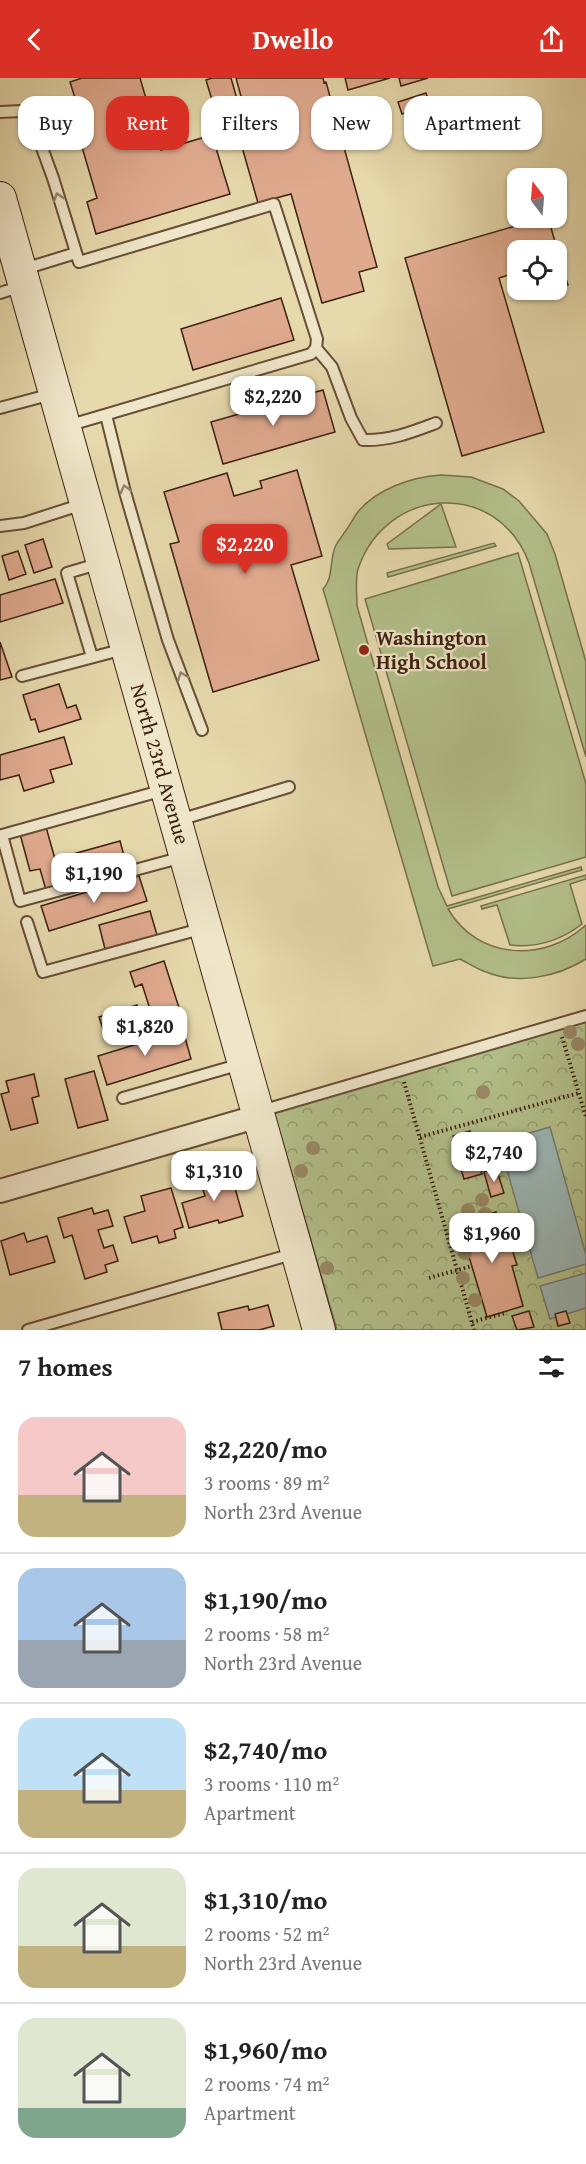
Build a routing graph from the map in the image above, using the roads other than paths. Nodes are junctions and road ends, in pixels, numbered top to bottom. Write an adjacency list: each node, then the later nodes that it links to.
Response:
1 (0, 112): 3 (lane, one-way to 1)
2 (0, 198): 4 (street, North 23rd Avenue)
3 (76, 253): 4 (lane); 5 (lane)
4 (15, 283): 6 (street, North 23rd Avenue)
5 (316, 348): 8 (lane); 9 (lane)
6 (55, 393): 7 (lane); 10 (street, North 23rd Avenue)
7 (0, 408)
8 (106, 416): 10 (lane); 17 (lane, one-way to 8)
9 (436, 423)
10 (64, 426): 11 (street, North 23rd Avenue)
11 (86, 503): 12 (lane); 13 (street, North 23rd Avenue)
12 (0, 525)
13 (103, 563): 14 (street, North 23rd Avenue); 15 (lane)
14 (127, 648): 15 (lane); 19 (street, North 23rd Avenue)
15 (92, 657): 16 (lane)
16 (22, 676)
17 (202, 730)
18 (289, 787): 20 (lane)
19 (167, 789): 20 (street, North 23rd Avenue); 21 (lane)
20 (176, 821): 21 (street, North 23rd Avenue)
21 (186, 856): 23 (street, North 23rd Avenue)
22 (27, 922): 23 (lane)
23 (206, 928): 25 (street, North 23rd Avenue)
24 (586, 1016): 27 (lane)
25 (244, 1063): 26 (lane); 27 (street, North 23rd Avenue)
26 (123, 1098)
27 (258, 1114): 28 (street); 29 (street, North 23rd Avenue)
28 (0, 1191)
29 (297, 1252): 30 (lane); 31 (street, North 23rd Avenue)
30 (28, 1330)
31 (319, 1330)

